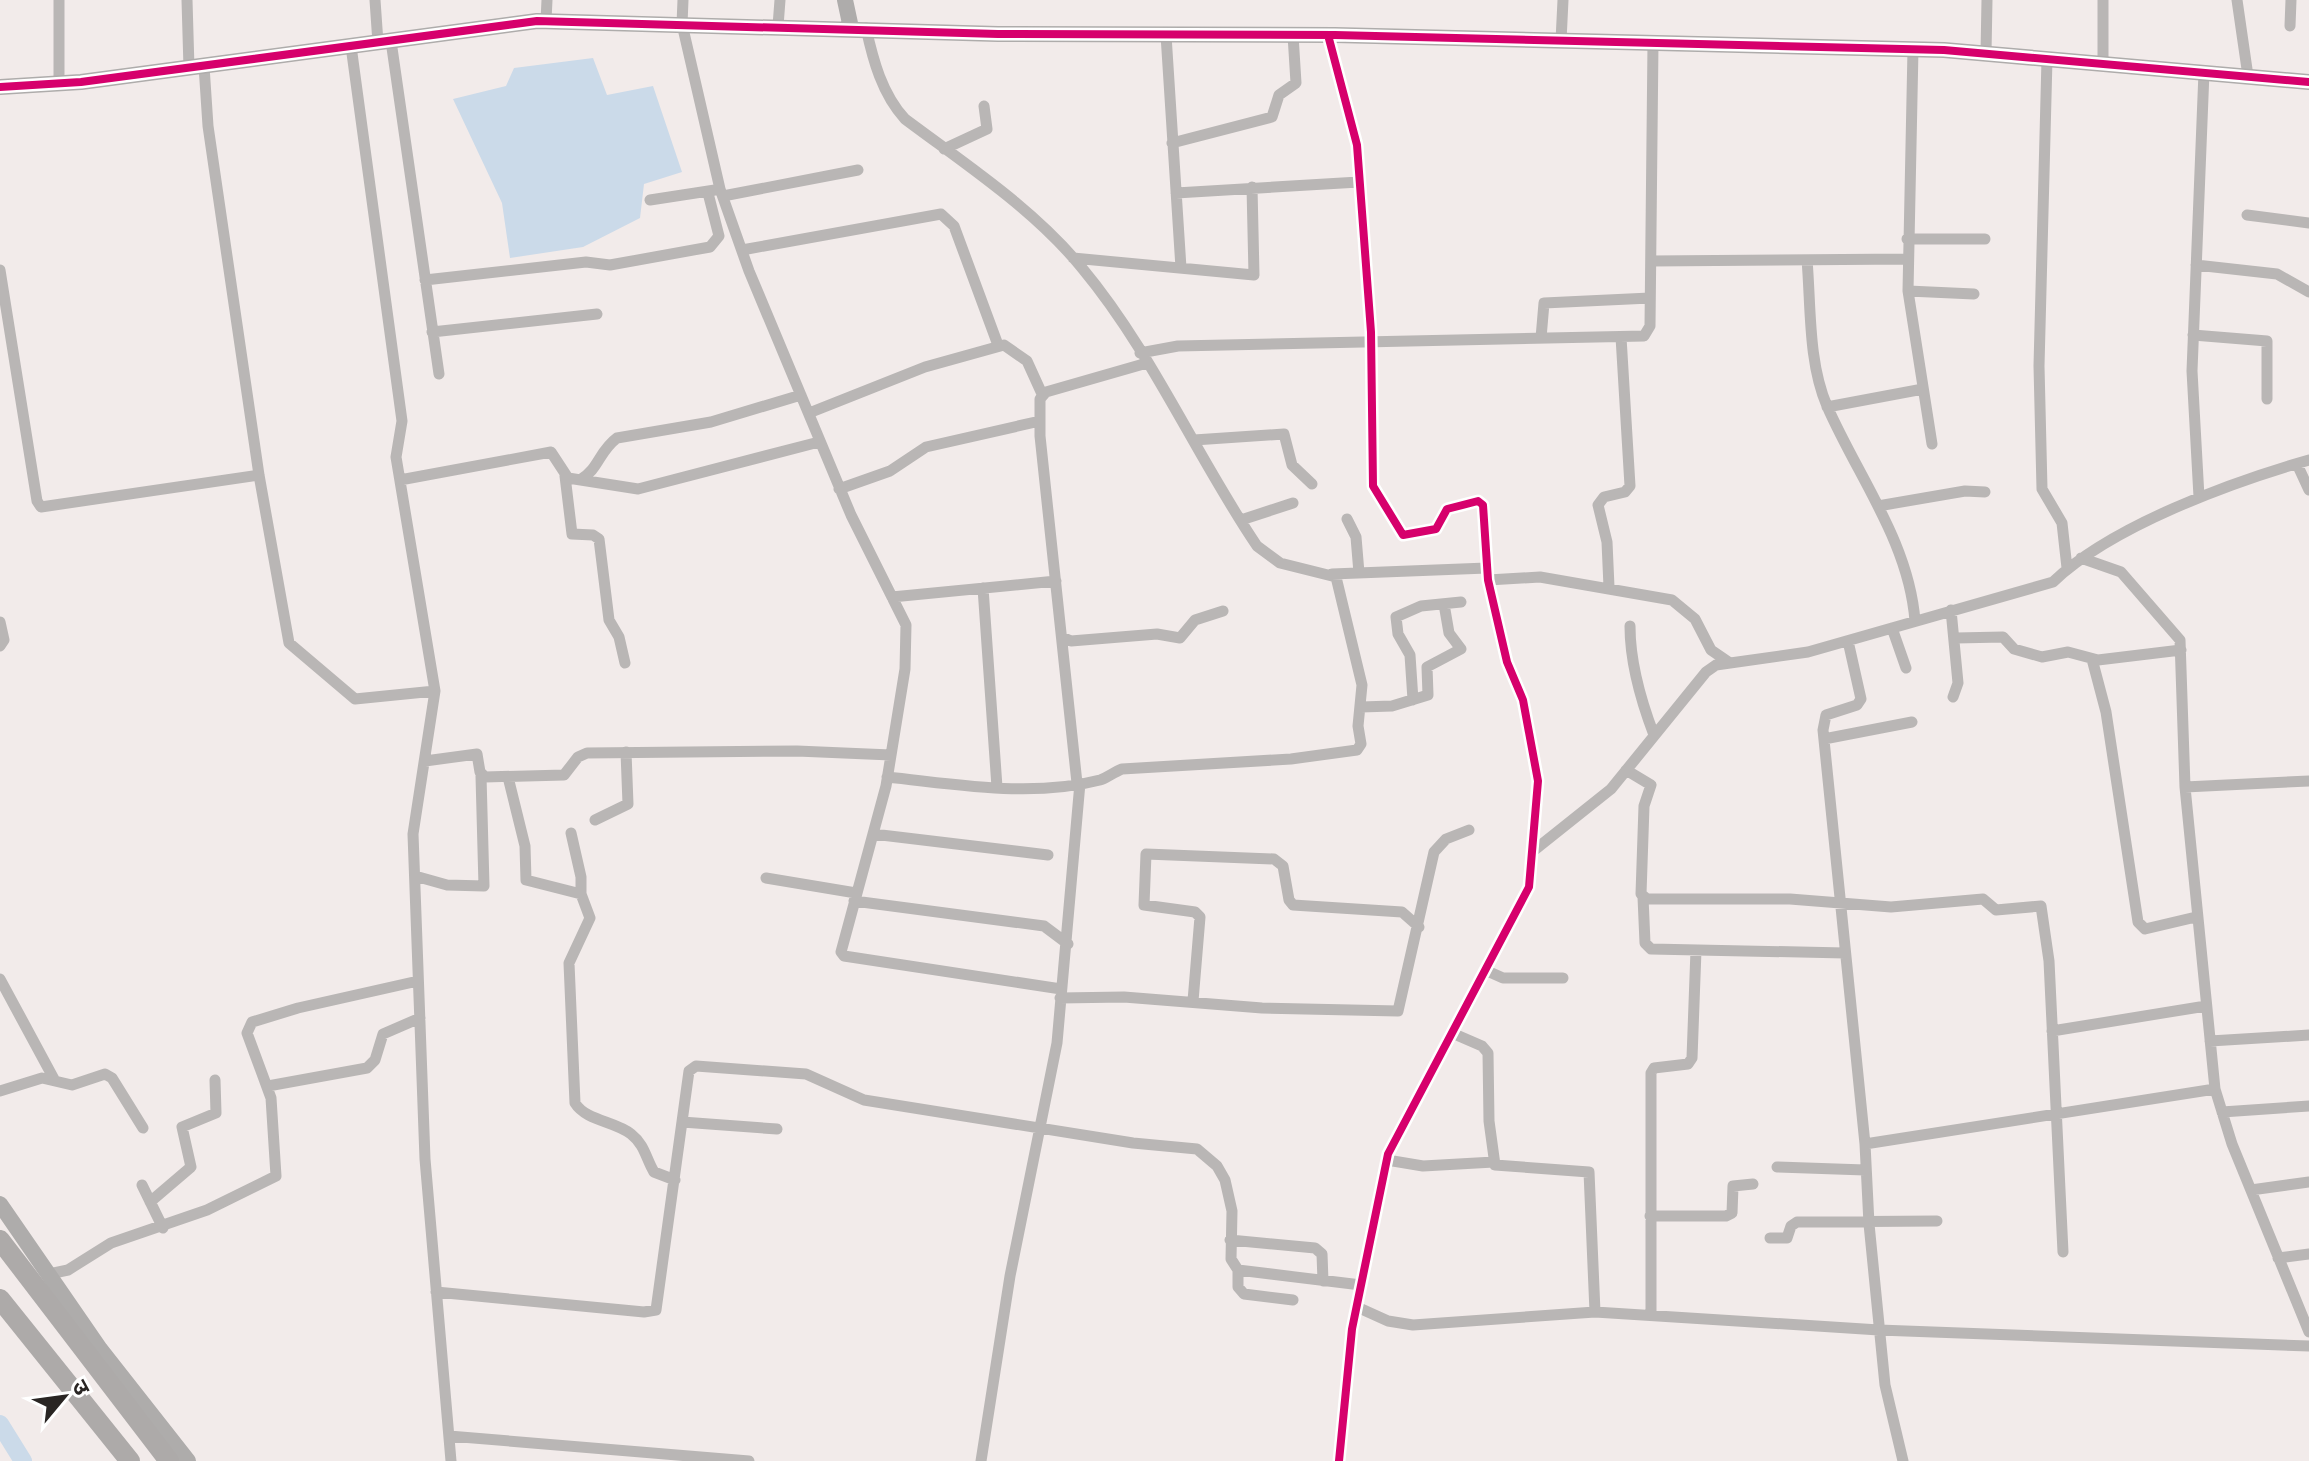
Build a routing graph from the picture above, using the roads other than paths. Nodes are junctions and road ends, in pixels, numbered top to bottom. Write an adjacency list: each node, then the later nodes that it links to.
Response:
1 (59, 0): 33 (street)
2 (187, 0): 29 (street)
3 (375, 0): 22 (street)
4 (547, 0): 13 (street)
5 (683, 0): 14 (street)
6 (780, 0): 15 (street)
7 (845, 0): 17 (street)
8 (1563, 0): 21 (street)
9 (1987, 0): 26 (street)
10 (2103, 0): 28 (street)
11 (2237, 0): 31 (street)
12 (2291, 0): 16 (street)
13 (546, 21): 14 (street); 22 (street)
14 (682, 24): 15 (street); 41 (street)
15 (778, 26): 17 (street)
16 (2290, 26)
17 (858, 28): 18 (street); 37 (street)
18 (1166, 35): 19 (street); 36 (street)
19 (1293, 35): 20 (street); 36 (street)
20 (1328, 35): 21 (street); 39 (street)
21 (1561, 41): 23 (street)
22 (384, 42): 24 (street); 56 (street)
23 (1653, 43): 25 (street); 52 (street)
24 (351, 46): 29 (street); 83 (street)
25 (1913, 49): 26 (street); 46 (street)
26 (1986, 53): 27 (street)
27 (2047, 59): 28 (street); 95 (street)
28 (2103, 64): 30 (street)
29 (196, 67): 33 (street); 81 (street)
30 (2204, 72): 31 (street); 53 (street)
31 (2248, 76): 32 (street)
32 (2309, 82)
33 (59, 84): 34 (street)
34 (0, 87)
35 (984, 106): 37 (street)
36 (1172, 143): 42 (street)
37 (944, 149): 49 (street)
38 (858, 170): 41 (street)
39 (1359, 182): 40 (street); 66 (street)
40 (1252, 187): 42 (street); 54 (street)
41 (717, 192): 43 (street); 48 (street); 56 (street)
42 (1176, 193): 54 (street)
43 (650, 200)
44 (2247, 215): 45 (street)
45 (2309, 223)
46 (1907, 239): 47 (street); 50 (street)
47 (1985, 239)
48 (742, 250): 67 (street); 72 (street)
49 (1073, 258): 54 (street); 68 (street)
50 (1907, 259): 51 (street); 57 (street)
51 (1807, 260): 52 (street); 74 (street)
52 (1651, 261): 60 (street)
53 (2196, 265): 58 (street); 63 (street)
54 (1181, 268)
55 (0, 270): 81 (street)
56 (425, 280): 62 (street)
57 (1908, 291): 59 (street); 70 (street)
58 (2309, 292)
59 (1974, 294)
60 (1650, 298): 64 (street); 65 (street)
61 (597, 314): 62 (street)
62 (432, 332): 69 (street)
63 (2193, 335): 73 (street); 89 (street)
64 (1621, 337): 65 (street); 100 (street)
65 (1541, 338): 66 (street)
66 (1371, 342): 68 (street); 98 (street)
67 (998, 345): 71 (street); 75 (street)
68 (1144, 358): 71 (street); 77 (street)
69 (439, 374)
70 (1923, 389): 74 (street); 79 (street)
71 (1042, 394): 76 (street)
72 (801, 395): 75 (street); 84 (street)
73 (2267, 399)
74 (1827, 407): 91 (street)
75 (809, 413): 78 (street)
76 (1040, 421): 86 (street); 99 (street)
77 (1194, 440): 85 (street); 93 (street)
78 (819, 442): 84 (street); 86 (street)
79 (1932, 444)
80 (2303, 462): 87 (street); 89 (street)
81 (259, 475): 120 (street)
82 (565, 476): 83 (street); 84 (street); 117 (street)
83 (400, 480): 120 (street)
84 (580, 480)
85 (1312, 484)
86 (839, 489): 102 (street)
87 (2309, 490)
88 (1985, 492): 91 (street)
89 (2199, 497): 94 (street)
90 (1293, 503): 93 (street)
91 (1878, 506): 107 (street)
92 (1347, 519): 96 (street)
93 (1241, 520): 97 (street)
94 (2081, 558): 95 (street); 115 (street)
95 (2067, 568): 105 (street)
96 (1359, 573): 97 (street); 98 (street)
97 (1332, 574): 123 (street)
98 (1488, 574): 100 (street); 142 (street)
99 (1056, 581): 101 (street); 111 (street)
100 (1609, 587): 118 (street)
101 (983, 588): 102 (street); 136 (street)
102 (892, 597): 128 (street)
103 (1461, 602): 104 (street)
104 (1444, 604): 122 (street); 122 (street)
105 (1951, 610): 107 (street); 112 (street)
106 (1223, 611): 111 (street)
107 (1915, 621): 110 (street)
108 (0, 622): 114 (street)
109 (1630, 626): 125 (street)
110 (1892, 628): 113 (street); 119 (street)
111 (1062, 637): 135 (street)
112 (1956, 638): 116 (street); 121 (street)
113 (1848, 641): 118 (street); 126 (street)
114 (0, 646)
115 (2181, 650): 116 (street); 137 (street)
116 (2092, 659): 150 (street)
117 (625, 663)
118 (1730, 663): 125 (street)
119 (1906, 668)
120 (435, 691): 129 (street)
121 (1953, 697)
122 (1413, 700): 123 (street)
123 (1361, 707): 135 (street)
124 (1912, 722): 126 (street)
125 (1654, 735): 130 (street)
126 (1824, 739): 149 (street)
127 (626, 752): 128 (street); 132 (street); 138 (street)
128 (891, 755): 133 (street)
129 (425, 761): 131 (street); 144 (street)
130 (1626, 770): 142 (street); 148 (street)
131 (481, 776): 132 (street); 144 (street)
132 (508, 777): 146 (street)
133 (887, 777): 136 (street); 141 (street)
134 (2309, 781): 137 (street)
135 (1078, 783): 136 (street); 152 (street)
136 (997, 787)
137 (2185, 787): 150 (street)
138 (595, 820)
139 (1469, 830): 151 (street)
140 (571, 833): 146 (street)
141 (873, 834): 143 (street); 147 (street)
142 (1532, 852): 155 (street)
143 (1048, 855)
144 (415, 876): 158 (street)
145 (766, 878): 147 (street)
146 (581, 894): 184 (street)
147 (855, 897): 152 (street); 159 (street)
148 (1643, 897): 149 (street); 153 (street)
149 (1840, 905): 154 (street); 163 (street)
150 (2196, 917): 161 (street)
151 (1419, 927): 160 (street); 160 (street)
152 (1068, 944): 159 (street)
153 (1696, 950): 154 (street); 191 (street)
154 (1845, 953): 179 (street)
155 (1485, 970): 156 (street); 164 (street)
156 (1563, 978)
157 (0, 979): 167 (street)
158 (418, 981): 162 (street); 169 (street)
159 (1060, 993): 160 (street); 178 (street)
160 (1193, 1001)
161 (2206, 1006): 163 (street); 166 (street)
162 (420, 1018): 169 (street); 206 (street)
163 (2052, 1031): 174 (street)
164 (1452, 1033): 180 (street); 181 (street)
165 (2309, 1035): 166 (street)
166 (2210, 1041): 170 (street)
167 (54, 1079): 171 (street); 176 (street)
168 (215, 1080): 190 (street)
169 (268, 1086): 194 (street)
170 (2215, 1089): 173 (street); 174 (street)
171 (0, 1091)
172 (2309, 1106): 173 (street)
173 (2222, 1112): 188 (street)
174 (2055, 1113): 179 (street); 199 (street)
175 (682, 1122): 177 (street); 178 (street); 184 (street)
176 (143, 1128)
177 (777, 1129)
178 (1039, 1129): 198 (street); 223 (street)
179 (1865, 1144): 183 (street)
180 (1387, 1160): 181 (street); 205 (street)
181 (1494, 1162): 212 (street)
182 (1777, 1167): 183 (street)
183 (1865, 1170): 193 (street)
184 (675, 1180): 206 (street)
185 (2309, 1182): 188 (street)
186 (1753, 1184): 191 (street)
187 (142, 1185): 190 (street)
188 (2251, 1190): 201 (street)
189 (0, 1204): 203 (street)
190 (152, 1206): 194 (street); 195 (street)
191 (1650, 1216): 213 (street)
192 (1937, 1221): 193 (street)
193 (1869, 1224): 196 (street); 214 (street)
194 (163, 1228): 195 (street)
195 (140, 1235): 203 (street)
196 (1770, 1238)
197 (0, 1240): 219 (highway)
198 (1230, 1240): 202 (street); 204 (street)
199 (2063, 1252)
200 (2309, 1254): 201 (street)
201 (2278, 1258): 210 (street)
202 (1238, 1270): 204 (street); 209 (street)
203 (49, 1274): 220 (street)
204 (1323, 1281): 205 (street)
205 (1361, 1285): 211 (street)
206 (436, 1292): 217 (street)
207 (2309, 1297): 210 (street)
208 (0, 1299): 218 (highway)
209 (1293, 1300)
210 (2295, 1300): 215 (street)
211 (1357, 1307): 212 (street); 224 (street)
212 (1595, 1312): 213 (street)
213 (1651, 1315): 214 (street)
214 (1879, 1330): 216 (street); 225 (street)
215 (2309, 1332)
216 (2309, 1346)
217 (449, 1436): 221 (street); 222 (street)
218 (130, 1461)
219 (169, 1461)
220 (188, 1461)
221 (451, 1461)
222 (749, 1461)
223 (981, 1461)
224 (1339, 1461)
225 (1903, 1461)

